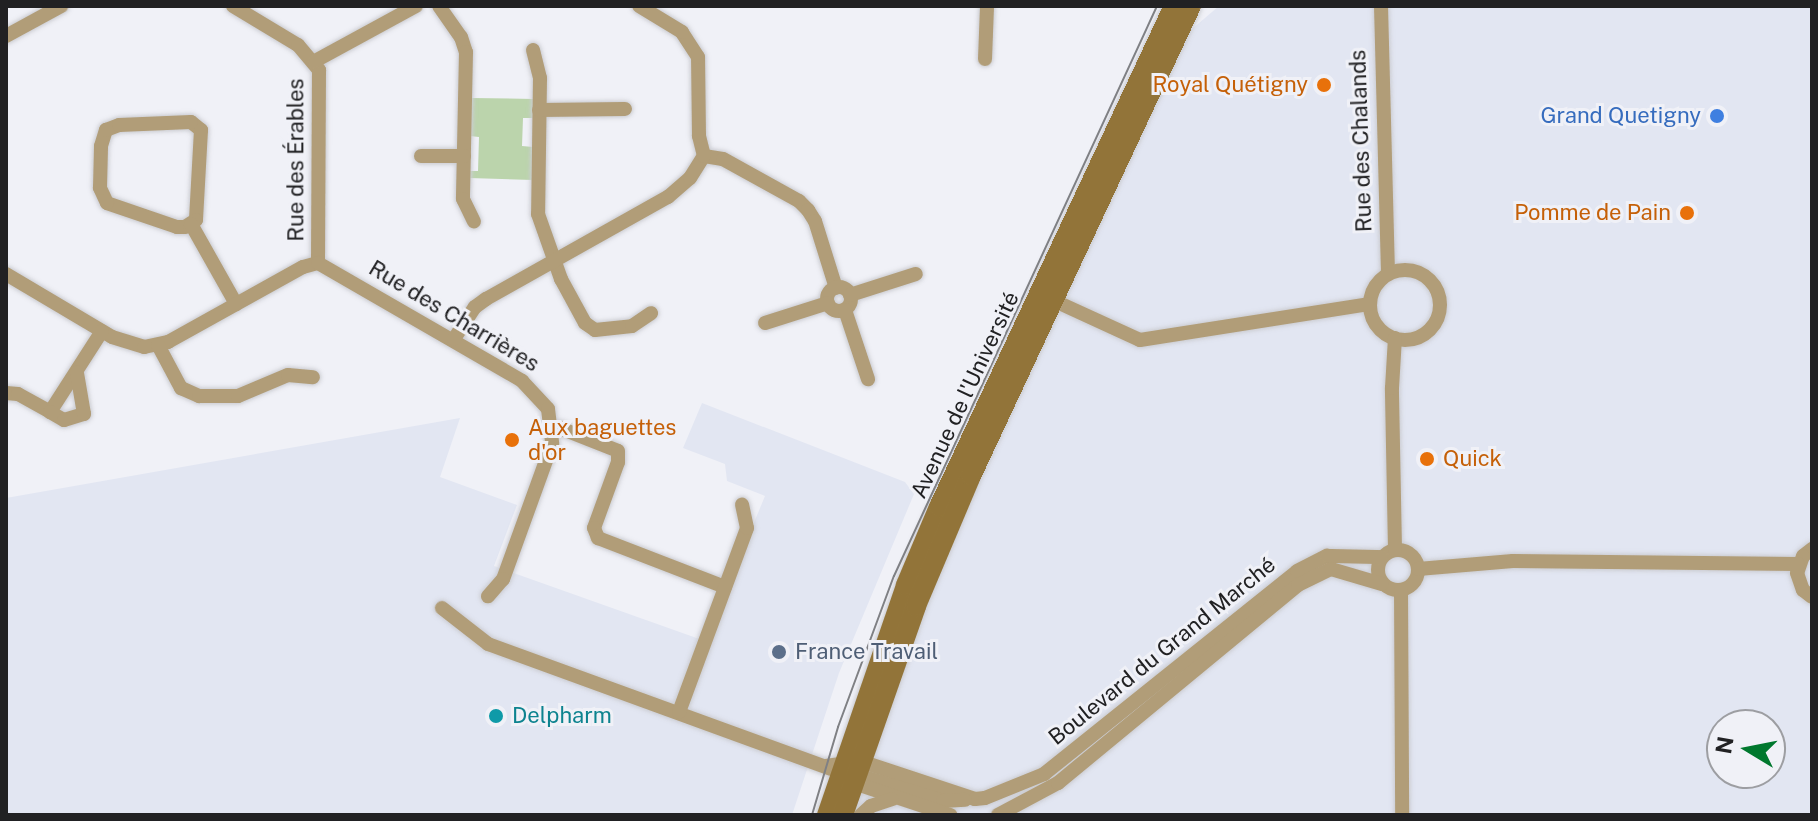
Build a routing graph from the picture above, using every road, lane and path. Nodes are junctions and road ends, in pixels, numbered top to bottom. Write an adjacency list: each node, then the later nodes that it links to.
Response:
1 (61, 6): 10 (street)
2 (233, 6): 13 (street, Rue des Érables)
3 (416, 6): 13 (street)
4 (439, 6): 18 (street)
5 (639, 6): 19 (street)
6 (987, 6): 12 (street)
7 (1174, 6): 29 (main road, Avenue de l'Université)
8 (1191, 6): 29 (main road, Avenue de l'Université)
9 (1381, 6): 16 (street, Rue des Chalands)
10 (6, 36)
11 (533, 50): 15 (street)
12 (985, 59)
13 (315, 61): 23 (street, Rue des Érables)
14 (625, 109): 15 (street)
15 (539, 110): 22 (street)
16 (1383, 110): 26 (street); 26 (street)
17 (421, 156): 18 (street)
18 (464, 156): 20 (street)
19 (704, 156): 22 (street); 27 (street)
20 (474, 222)
21 (191, 224): 21 (street); 31 (street)
22 (556, 261): 34 (street); 38 (street)
23 (318, 263): 31 (street); 38 (street, Rue des Charrières)
24 (6, 274): 36 (street)
25 (916, 274): 28 (street)
26 (1390, 275): 32 (street); 37 (street)
27 (836, 288): 28 (street); 30 (street)
28 (850, 295): 33 (street)
29 (1046, 297): 32 (street); 59 (main road, Avenue de l'Université)
30 (828, 303): 33 (street); 35 (street)
31 (236, 304): 39 (street)
32 (1370, 304): 37 (street)
33 (845, 310): 42 (street)
34 (651, 313)
35 (765, 323)
36 (102, 331): 39 (street); 40 (street)
37 (1395, 338): 48 (street)
38 (454, 339): 45 (street, Rue des Charrières)
39 (158, 345): 41 (street)
40 (77, 373): 44 (street); 44 (street)
41 (313, 377)
42 (868, 379)
43 (6, 393): 44 (street)
44 (50, 412)
45 (552, 429): 53 (street); 55 (street)
46 (742, 505): 53 (street)
47 (1812, 549): 50 (street)
48 (1395, 550): 49 (street); 51 (street)
49 (1381, 557): 52 (street); 61 (street, Boulevard du Grand Marché)
50 (1798, 564): 51 (street); 56 (street)
51 (1418, 569): 54 (street)
52 (1382, 584): 54 (street); 65 (street, Boulevard du Grand Marché)
53 (725, 587): 58 (street)
54 (1401, 590): 66 (street)
55 (488, 596)
56 (1812, 597)
57 (442, 608): 58 (street)
58 (679, 712): 59 (street)
59 (847, 783): 60 (street); 60 (street); 61 (street, Boulevard du Grand Marché); 62 (main road, Avenue de l'Université)
60 (893, 799): 63 (street)
61 (980, 799): 64 (street)
62 (827, 815)
63 (950, 815)
64 (990, 815)
65 (998, 815)
66 (1402, 815)

